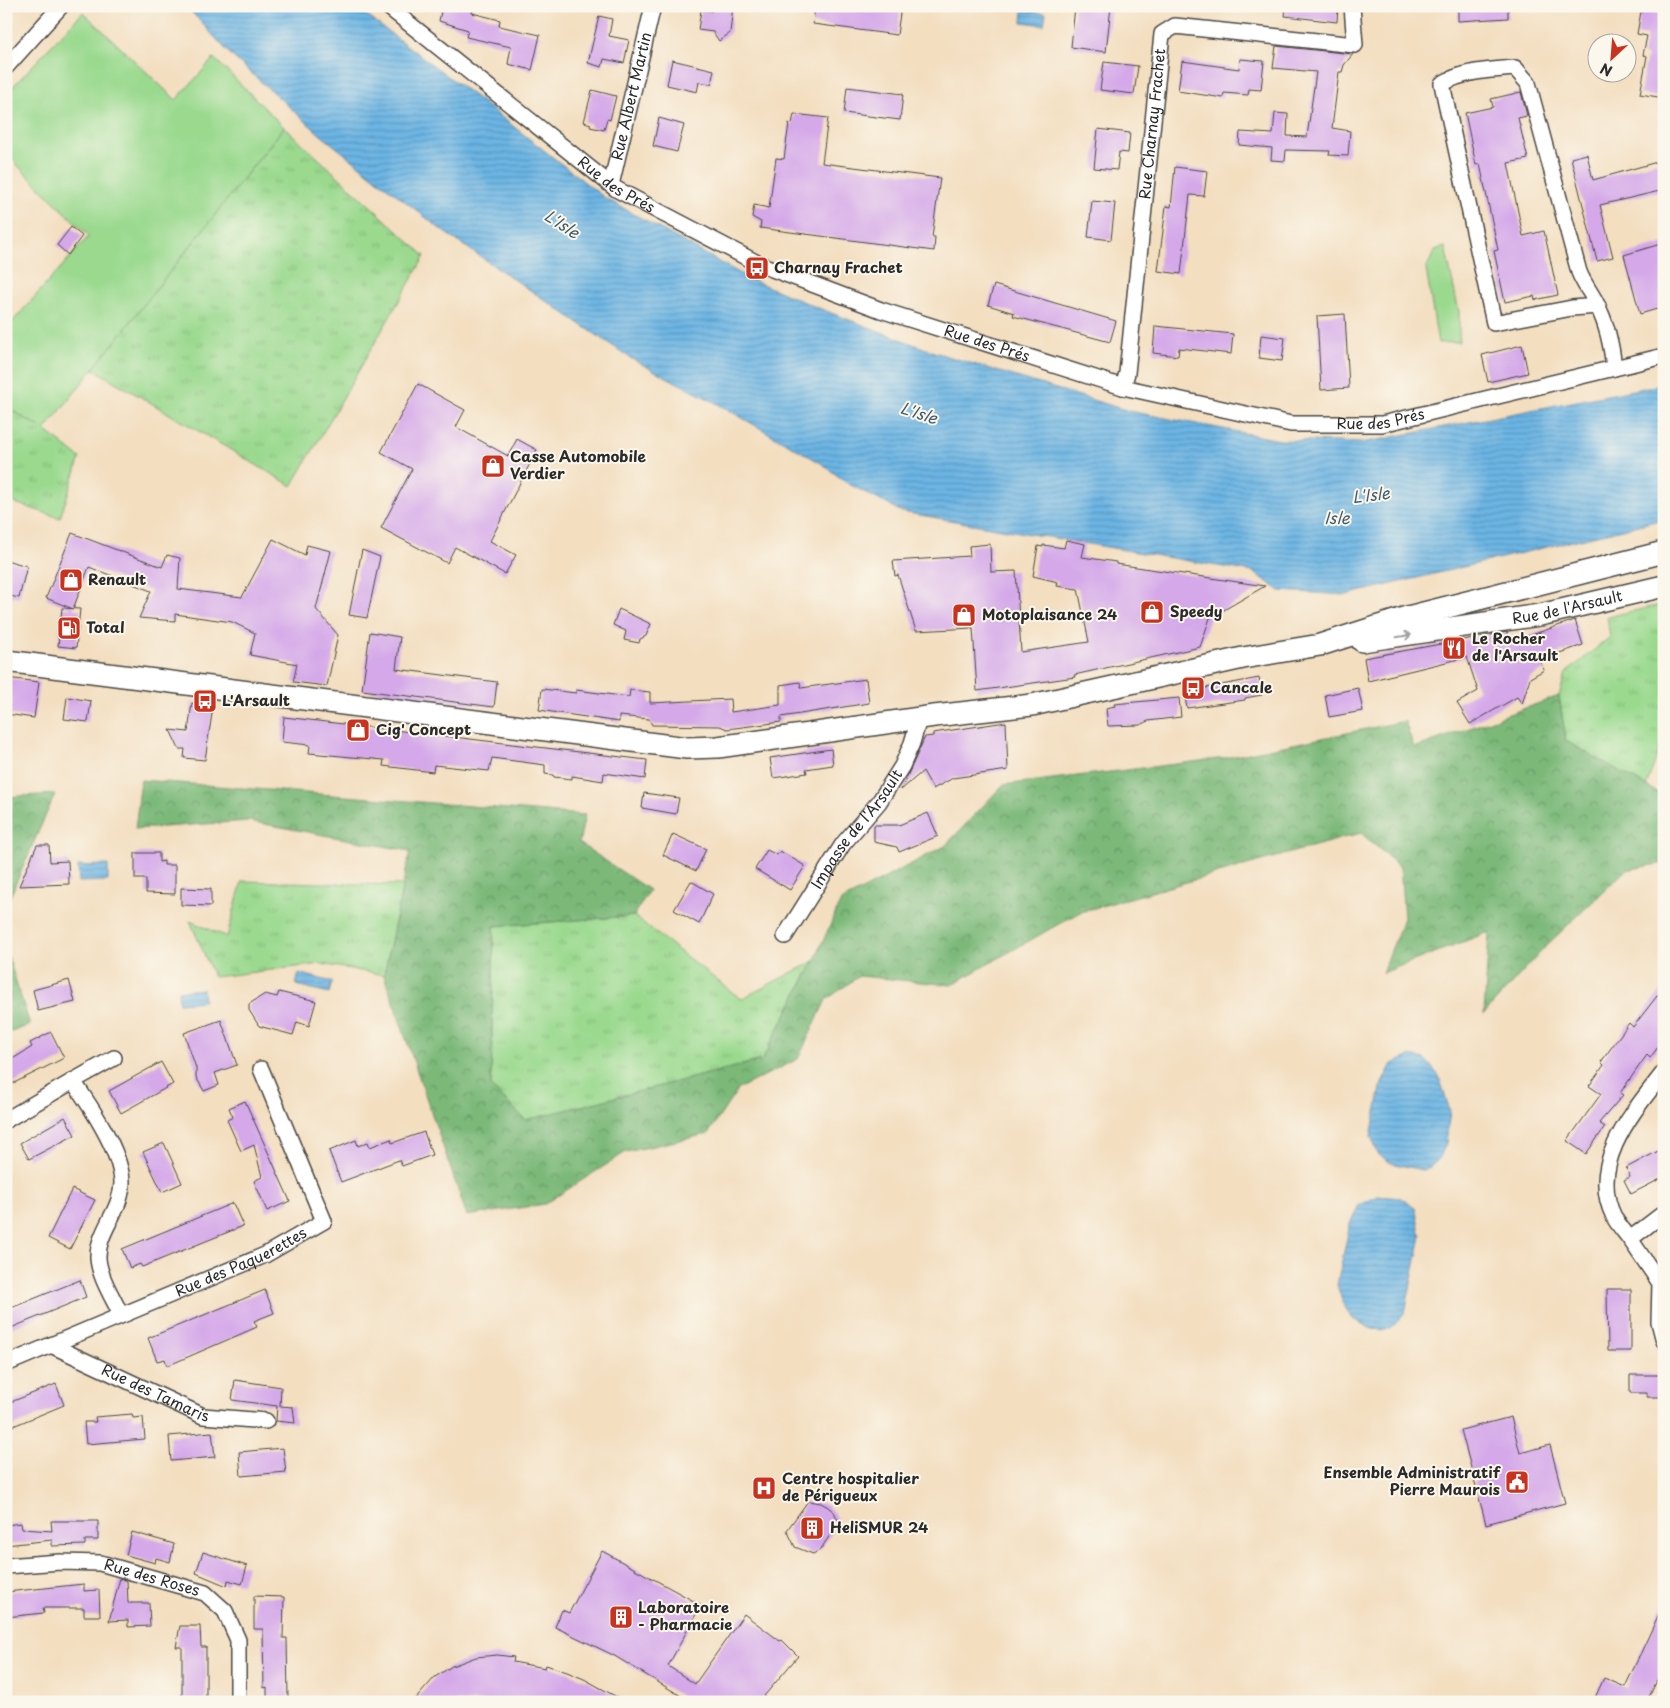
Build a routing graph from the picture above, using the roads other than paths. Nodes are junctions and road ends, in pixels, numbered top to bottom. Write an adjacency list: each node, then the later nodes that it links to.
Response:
1 (62, 6): 5 (street)
2 (386, 6): 6 (street, Rue des Prés)
3 (653, 6): 6 (street, Rue Albert Martin)
4 (1352, 6): 10 (street, Rue Charnay Frachet)
5 (6, 67)
6 (611, 185): 10 (street, Rue des Prés)
7 (1598, 306): 7 (street); 9 (street)
8 (1664, 356): 9 (street, Rue des Prés)
9 (1614, 368): 10 (street, Rue des Prés)
10 (1123, 387)
11 (1664, 552): 12 (main road)
12 (1543, 582): 14 (main road); 15 (main road)
13 (1664, 586): 15 (main road, Rue de l'Arsault)
14 (1508, 591): 16 (main road); 17 (main road)
15 (1569, 609): 16 (main road, Rue de l'Arsault)
16 (1540, 614): 17 (main road, Rue de l'Arsault, one-way to 16)
17 (1320, 645): 19 (main road)
18 (6, 662): 19 (main road)
19 (919, 718): 20 (street, Impasse de l'Arsault)
20 (785, 936)
21 (114, 1058): 24 (street)
22 (262, 1069): 28 (street, Rue des Paquerettes)
23 (1664, 1072): 27 (street)
24 (73, 1081): 25 (street); 28 (street)
25 (6, 1120)
26 (1664, 1213): 27 (street)
27 (1630, 1239): 29 (street)
28 (121, 1315): 30 (street, Rue des Paquerettes)
29 (1664, 1341)
30 (51, 1345): 31 (street, Rue des Paquerettes); 32 (street, Rue des Tamaris)
31 (6, 1364)
32 (266, 1421)
33 (6, 1566): 34 (street, Rue des Roses)
34 (238, 1702)

